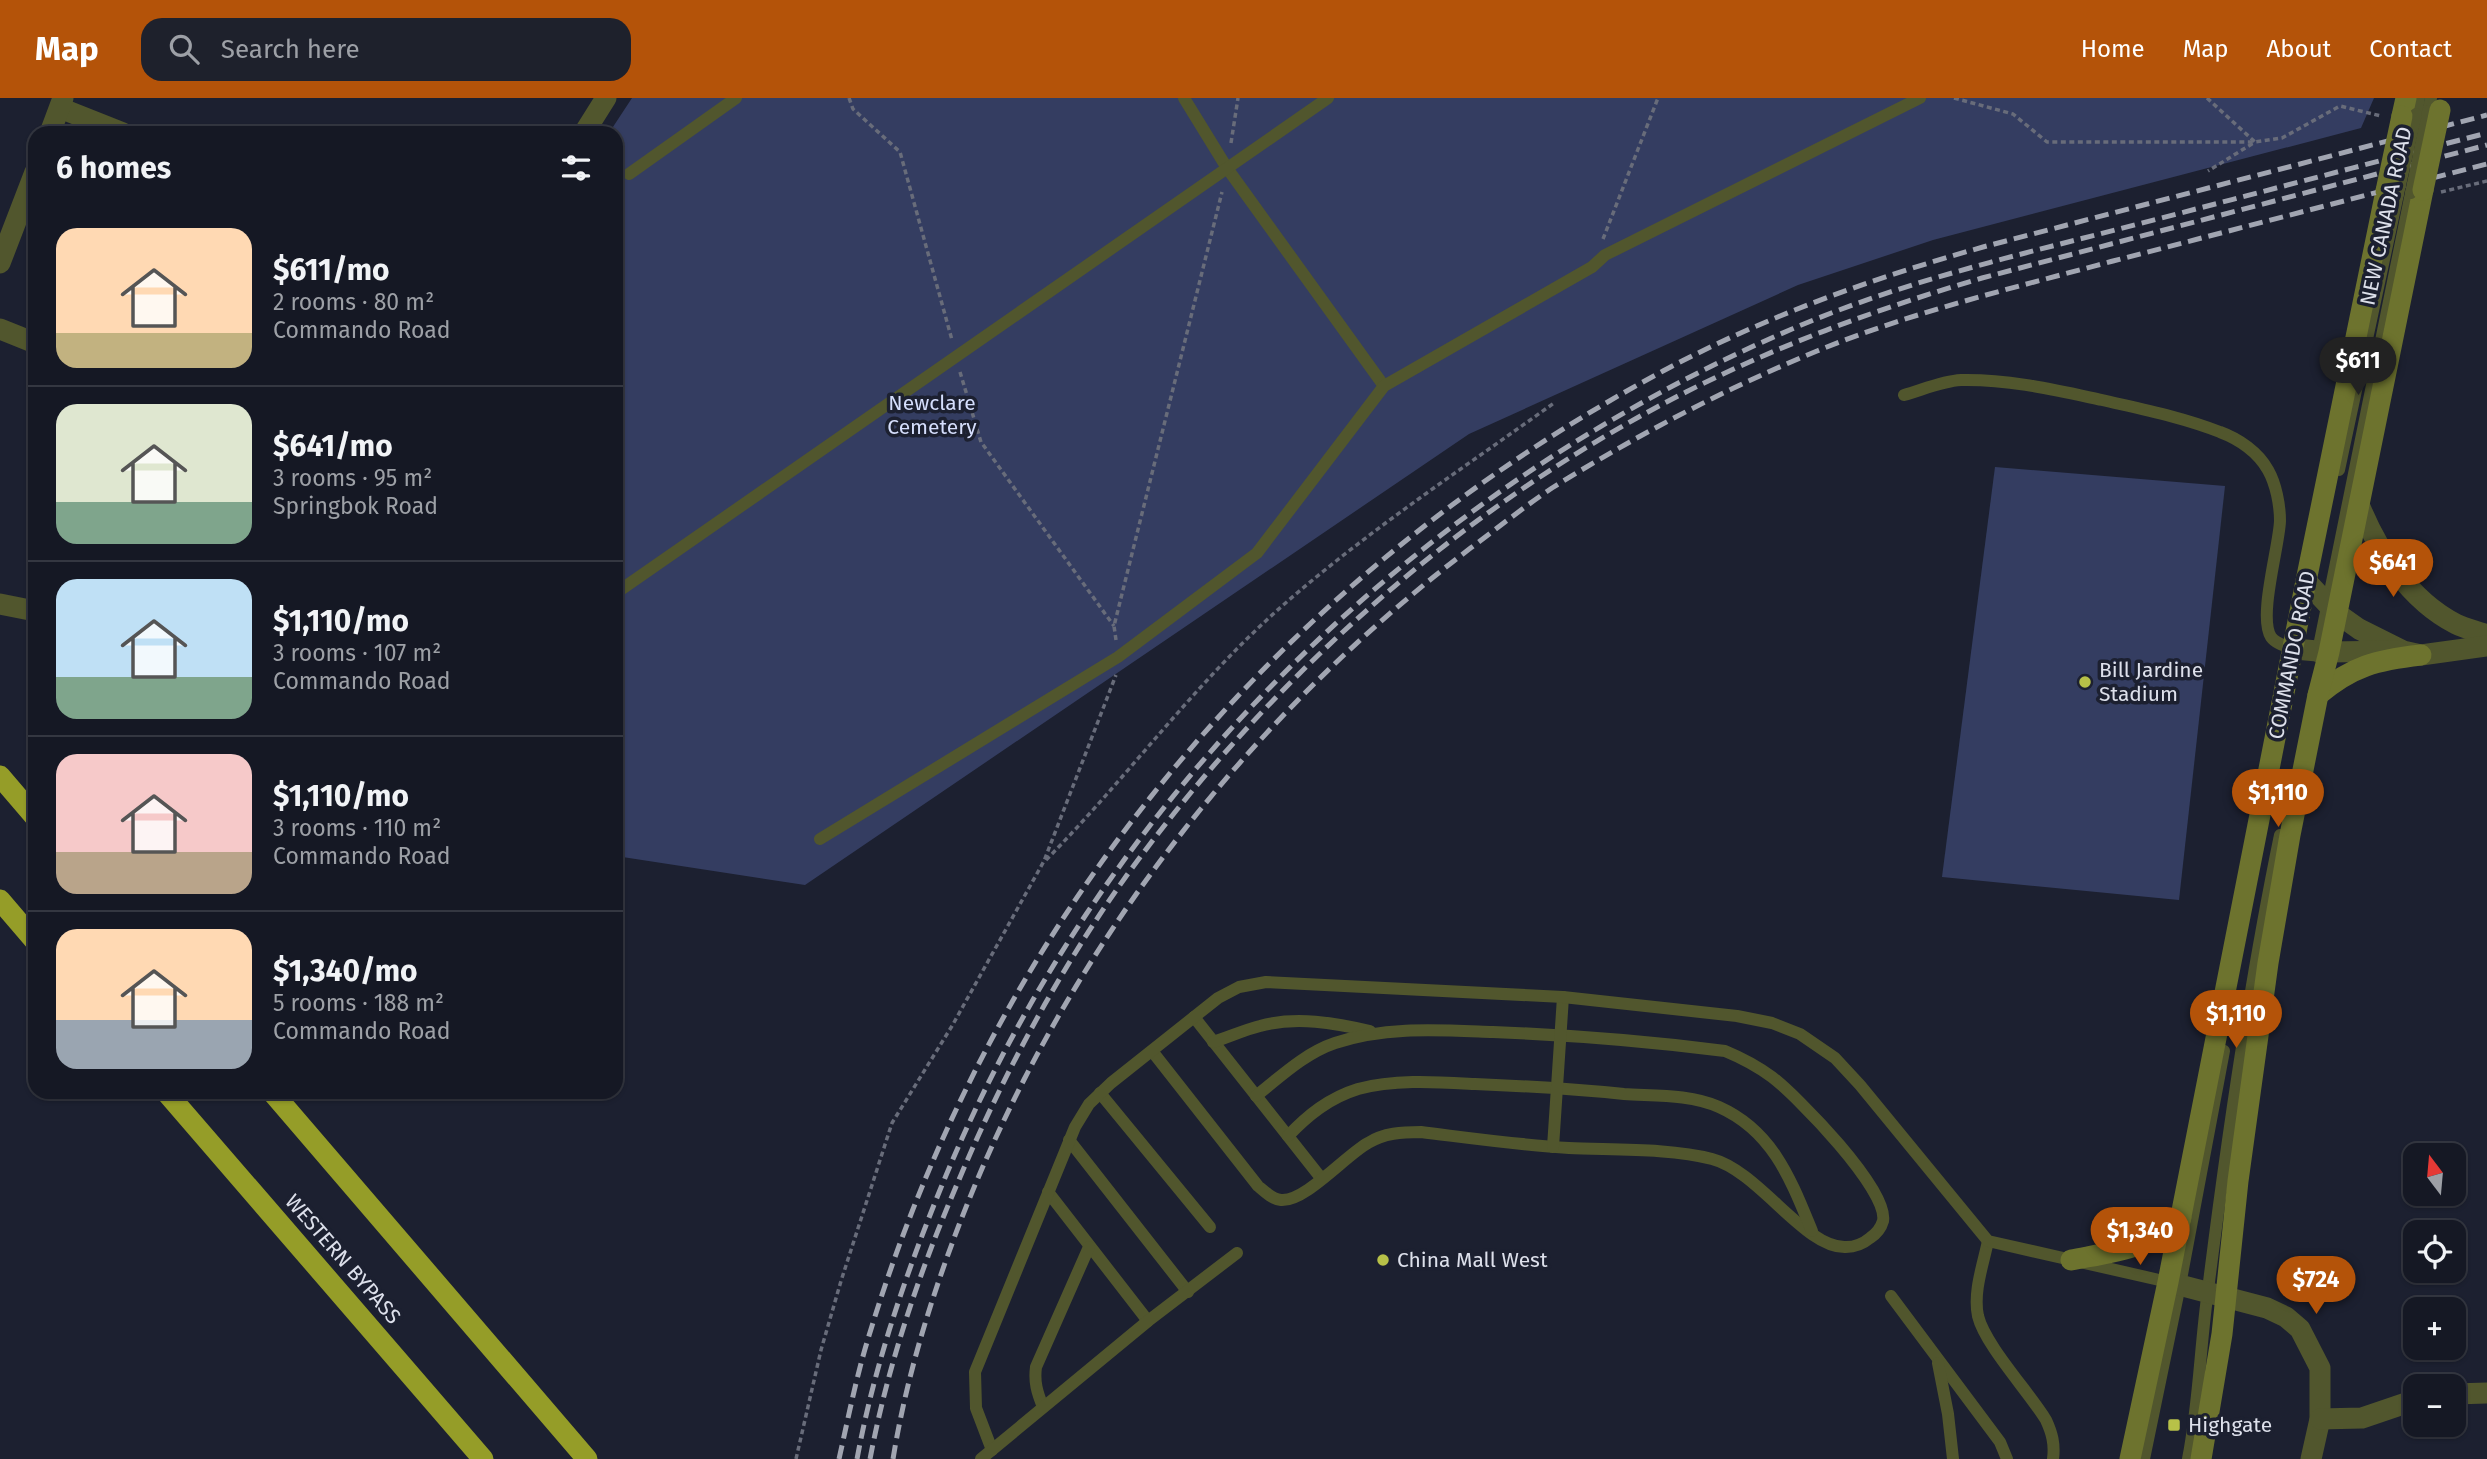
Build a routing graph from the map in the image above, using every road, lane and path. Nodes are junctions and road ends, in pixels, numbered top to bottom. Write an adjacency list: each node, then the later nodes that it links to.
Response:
1 (606, 98): 15 (street)
2 (736, 98): 19 (lane)
3 (1184, 98): 17 (lane)
4 (1238, 98): 17 (path)
5 (1328, 98): 17 (lane)
6 (1658, 98): 24 (path)
7 (1920, 98): 24 (lane)
8 (1954, 98): 16 (path)
9 (2207, 98): 16 (path)
10 (2419, 98): 12 (lane, NEW CANADA ROAD)
11 (62, 103): 13 (street); 14 (street)
12 (2419, 108): 16 (path); 22 (main road, COMMANDO ROAD, bridge); 22 (main road, COMMANDO ROAD, bridge)
13 (53, 126)
14 (109, 126)
15 (588, 126)
16 (2255, 142): 18 (path)
17 (1227, 168): 27 (lane); 31 (lane); 39 (path)
18 (2208, 170)
19 (629, 174)
20 (2487, 181): 22 (path)
21 (28, 190): 23 (street)
22 (2408, 193): 30 (main road, COMMANDO ROAD); 32 (main road, COMMANDO ROAD); 32 (lane, NEW CANADA ROAD)
23 (0, 264)
24 (1592, 267): 27 (lane)
25 (0, 329): 26 (street)
26 (28, 340)
27 (1384, 386): 39 (lane)
28 (1904, 395): 37 (lane)
29 (1553, 403): 44 (path)
30 (2358, 502): 32 (main road, COMMANDO ROAD); 35 (street)
31 (623, 588)
32 (2320, 597): 37 (main road, COMMANDO ROAD); 37 (main road, COMMANDO ROAD); 38 (street)
33 (0, 604): 34 (street)
34 (28, 610)
35 (2487, 635)
36 (2487, 646): 38 (street)
37 (2311, 651): 38 (street); 40 (main road, COMMANDO ROAD); 63 (main road, COMMANDO ROAD); 70 (lane); 72 (lane)
38 (2412, 653): 40 (main road)
39 (1118, 657): 43 (lane); 44 (path)
40 (2318, 695): 72 (main road, COMMANDO ROAD)
41 (0, 776): 42 (highway)
42 (28, 809)
43 (820, 839)
44 (1044, 861): 84 (path)
45 (0, 900): 46 (highway)
46 (28, 932)
47 (1563, 997): 48 (lane); 50 (lane); 66 (lane)
48 (1194, 1017): 51 (lane); 52 (lane)
49 (1373, 1032): 50 (lane); 51 (lane); 55 (lane)
50 (1561, 1034): 53 (lane); 65 (lane)
51 (1213, 1042): 55 (lane)
52 (1152, 1051): 54 (lane); 61 (lane)
53 (1557, 1088): 58 (lane); 60 (lane); 65 (lane)
54 (1100, 1093): 59 (lane); 64 (lane)
55 (1256, 1096): 58 (lane)
56 (172, 1099): 82 (highway, WESTERN BYPASS)
57 (278, 1099): 83 (highway)
58 (1288, 1136): 61 (lane)
59 (1069, 1140): 62 (lane); 71 (lane)
60 (1553, 1147): 61 (lane); 65 (lane)
61 (1321, 1178)
62 (1048, 1192): 67 (lane); 81 (lane)
63 (2181, 1218): 69 (main road); 70 (main road, COMMANDO ROAD)
64 (1210, 1227)
65 (1814, 1236)
66 (1988, 1241): 69 (lane); 88 (lane)
67 (1089, 1247): 74 (lane); 79 (lane)
68 (1237, 1252): 71 (lane)
69 (2071, 1261): 70 (lane)
70 (2174, 1284): 72 (street); 89 (main road, COMMANDO ROAD); 90 (lane)
71 (1188, 1292): 74 (lane)
72 (2216, 1294): 80 (street); 91 (lane); 92 (main road, COMMANDO ROAD)
73 (1891, 1296): 75 (lane)
74 (1148, 1321): 79 (lane)
75 (1937, 1357): 86 (lane); 87 (lane)
76 (2487, 1393): 77 (street)
77 (2466, 1394)
78 (2403, 1404): 80 (street)
79 (1043, 1407): 81 (lane)
80 (2320, 1419): 93 (street)
81 (992, 1450): 85 (lane)
82 (483, 1459)
83 (587, 1459)
84 (796, 1459)
85 (981, 1459)
86 (1953, 1459)
87 (2007, 1459)
88 (2053, 1459)
89 (2130, 1459)
90 (2144, 1459)
91 (2188, 1459)
92 (2202, 1459)
93 (2311, 1459)

